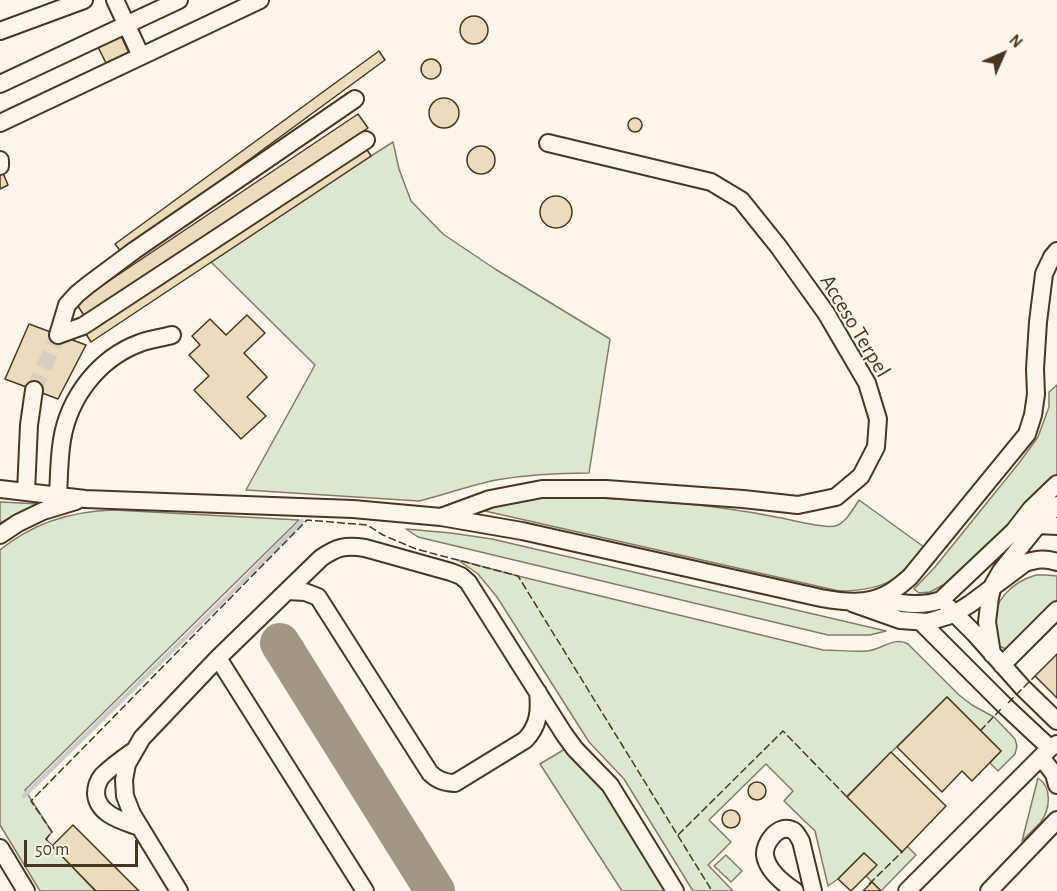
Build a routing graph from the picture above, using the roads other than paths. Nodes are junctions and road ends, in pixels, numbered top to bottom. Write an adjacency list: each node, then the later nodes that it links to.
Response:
1 (84, 0): 6 (street)
2 (115, 0): 5 (street)
3 (179, 0): 5 (street)
4 (260, 0): 7 (street)
5 (126, 25): 7 (street); 8 (street)
6 (0, 31)
7 (141, 56): 10 (street)
8 (0, 84)
9 (355, 99): 11 (street)
10 (0, 123)
11 (366, 140)
12 (548, 143): 24 (street, Acceso Terpel)
13 (0, 160): 14 (street)
14 (0, 166)
15 (1057, 251): 34 (street)
16 (172, 335): 21 (street)
17 (34, 390): 20 (street)
18 (1057, 484): 27 (street)
19 (0, 489): 20 (street)
20 (26, 492): 21 (street)
21 (58, 496): 22 (street)
22 (85, 499): 24 (street); 28 (street)
23 (1057, 505): 25 (street)
24 (441, 517): 36 (street)
25 (1038, 525): 26 (street); 27 (street); 31 (street)
26 (1057, 526)
27 (1014, 531): 35 (street)
28 (0, 535)
29 (1057, 562): 31 (street)
30 (315, 564): 32 (street); 33 (street); 42 (street)
31 (993, 585): 38 (street); 41 (street)
32 (287, 591): 33 (street); 40 (street)
33 (318, 597): 42 (street)
34 (874, 599): 35 (street); 36 (street)
35 (941, 600): 38 (street)
36 (852, 602): 39 (street)
37 (1057, 610): 41 (street)
38 (954, 614): 39 (street); 41 (street)
39 (921, 622): 45 (street)
40 (218, 658): 44 (street); 52 (street)
41 (997, 659): 43 (street)
42 (538, 691): 53 (street)
43 (1057, 721)
44 (135, 749): 48 (street); 48 (street)
45 (1049, 749): 46 (street); 56 (street)
46 (1057, 785)
47 (1057, 820): 57 (street)
48 (139, 827): 51 (street)
49 (0, 849): 50 (street)
50 (26, 891)
51 (179, 891)
52 (365, 891)
53 (675, 891)
54 (795, 891): 55 (street)
55 (813, 891)
56 (907, 891)
57 (989, 891)

